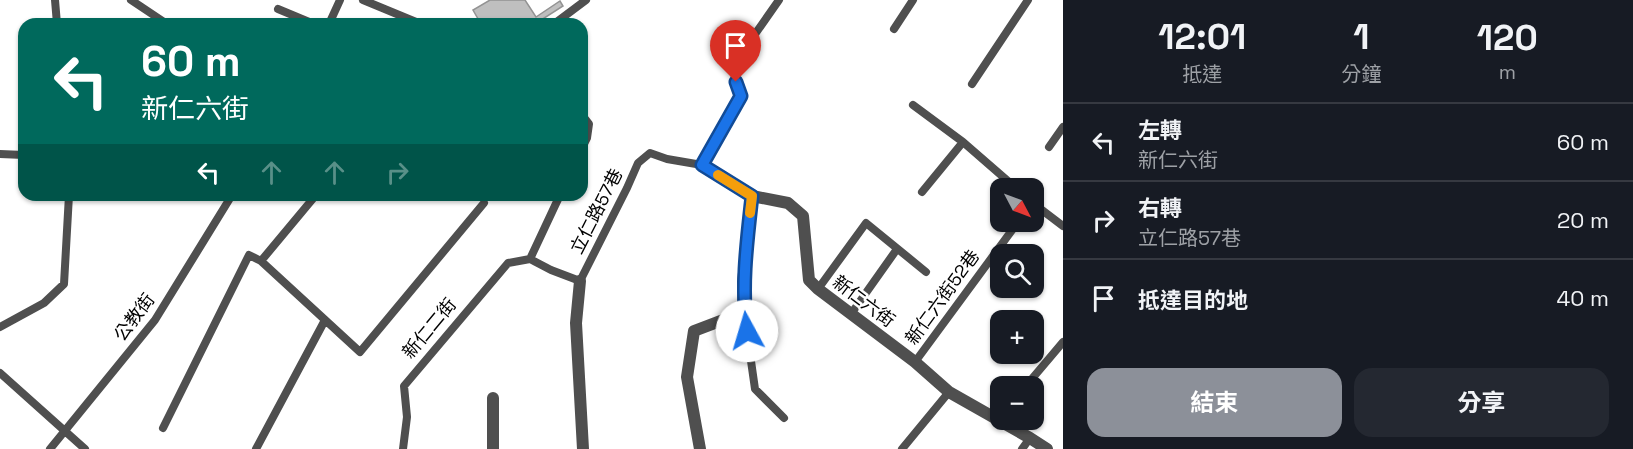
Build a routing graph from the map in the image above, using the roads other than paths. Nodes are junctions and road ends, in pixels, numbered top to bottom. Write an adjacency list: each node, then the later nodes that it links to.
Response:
1 (55, 0): 10 (lane)
2 (131, 0): 11 (lane)
3 (340, 0): 13 (lane)
4 (363, 0): 14 (lane)
5 (586, 0): 15 (lane)
6 (779, 0): 24 (lane)
7 (913, 0): 16 (lane)
8 (1028, 0): 17 (lane)
9 (278, 9): 12 (lane)
10 (56, 18)
11 (158, 18)
12 (300, 18)
13 (332, 18)
14 (406, 18)
15 (562, 18)
16 (894, 29)
17 (972, 84)
18 (913, 105): 20 (lane)
19 (1063, 127): 21 (lane)
20 (963, 142): 25 (lane); 26 (lane)
21 (1049, 147)
22 (0, 154): 23 (lane)
23 (18, 154)
24 (702, 165): 27 (street, 新仁六街); 40 (lane, 立仁路57巷)
25 (1004, 178)
26 (922, 192)
27 (752, 196): 41 (street, 新仁六街); 42 (street)
28 (69, 201): 45 (lane)
29 (228, 201): 56 (lane, 公教街)
30 (311, 201): 38 (lane)
31 (557, 201): 37 (lane)
32 (484, 203): 44 (lane)
33 (1044, 212): 34 (lane)
34 (1063, 226)
35 (1011, 232): 47 (lane, 新仁六街52巷)
36 (897, 249): 39 (lane); 41 (lane); 43 (lane)
37 (530, 259): 40 (lane); 61 (lane, 新仁二街)
38 (261, 261): 44 (lane); 54 (lane)
39 (926, 272)
40 (580, 280): 63 (street)
41 (818, 289): 43 (street, 新仁六街)
42 (744, 312): 53 (lane); 64 (street)
43 (851, 314): 47 (street, 新仁六街)
44 (325, 320): 60 (lane)
45 (0, 327)
46 (1063, 342): 49 (lane)
47 (915, 362): 50 (street, 新仁六街)
48 (0, 373): 56 (lane)
49 (1034, 376)
50 (950, 392): 52 (street, 新仁六街); 65 (lane)
51 (493, 398): 62 (street)
52 (990, 413)
53 (784, 418)
54 (163, 428)
55 (1018, 430): 57 (street, 新仁六街)
56 (64, 431): 58 (lane, 公教街); 59 (lane)
57 (1030, 438): 66 (lane); 67 (street, 新仁六街)
58 (50, 449)
59 (85, 449)
60 (256, 449)
61 (403, 449)
62 (493, 449)
63 (584, 449)
64 (700, 449)
65 (902, 449)
66 (1022, 449)
67 (1047, 449)

